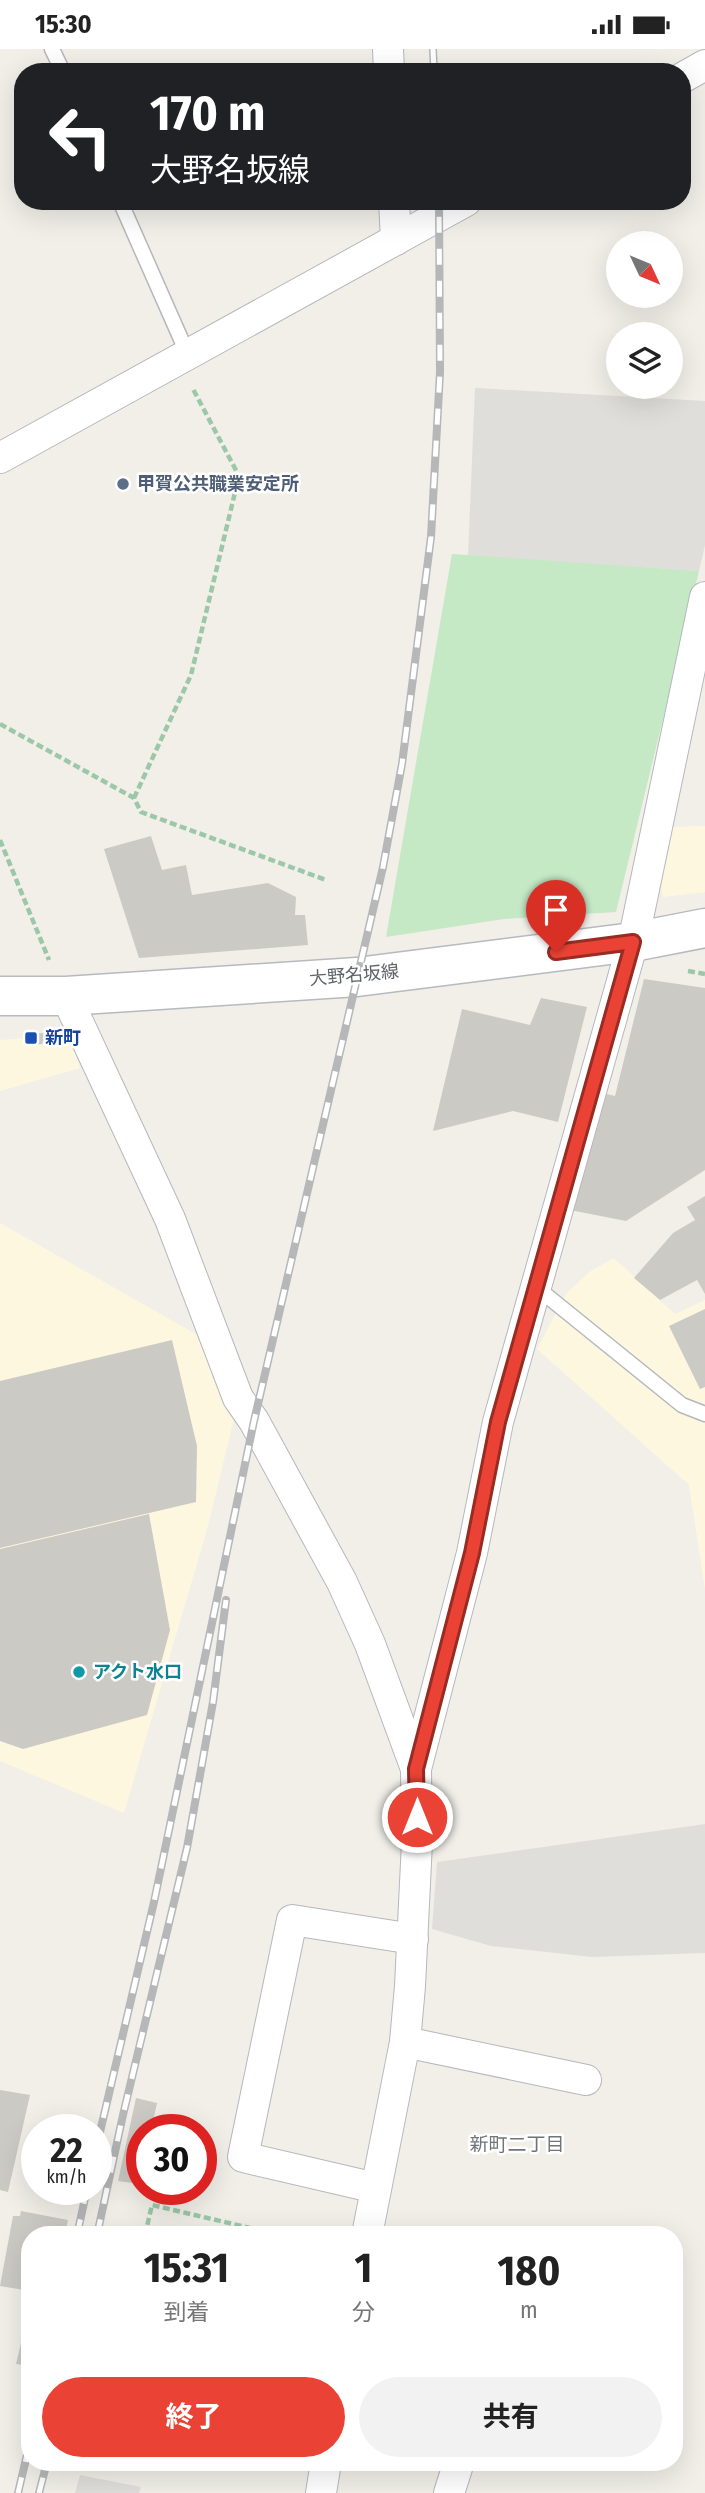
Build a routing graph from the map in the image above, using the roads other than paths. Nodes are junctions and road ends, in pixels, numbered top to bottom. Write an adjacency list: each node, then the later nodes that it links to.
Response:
1 (124, 210): 5 (lane)
2 (394, 210): 4 (street)
3 (450, 210): 4 (street)
4 (396, 240): 5 (street)
5 (183, 357): 6 (street)
6 (0, 457)
7 (705, 597): 9 (street)
8 (705, 928): 9 (main road, 大野名坂線)
9 (633, 942): 11 (main road, 大野名坂線); 12 (street)
10 (0, 996): 11 (main road, 大野名坂線)
11 (66, 996): 14 (street)
12 (536, 1287): 13 (lane); 14 (street)
13 (705, 1414)
14 (416, 1769): 15 (street)
15 (413, 1939): 16 (street); 18 (street)
16 (405, 2042): 17 (street); 18 (street)
17 (586, 2080)
18 (376, 2188): 19 (street)
19 (369, 2226)
20 (325, 2471): 22 (street)
21 (456, 2471): 23 (street)
22 (321, 2493)
23 (449, 2493)

